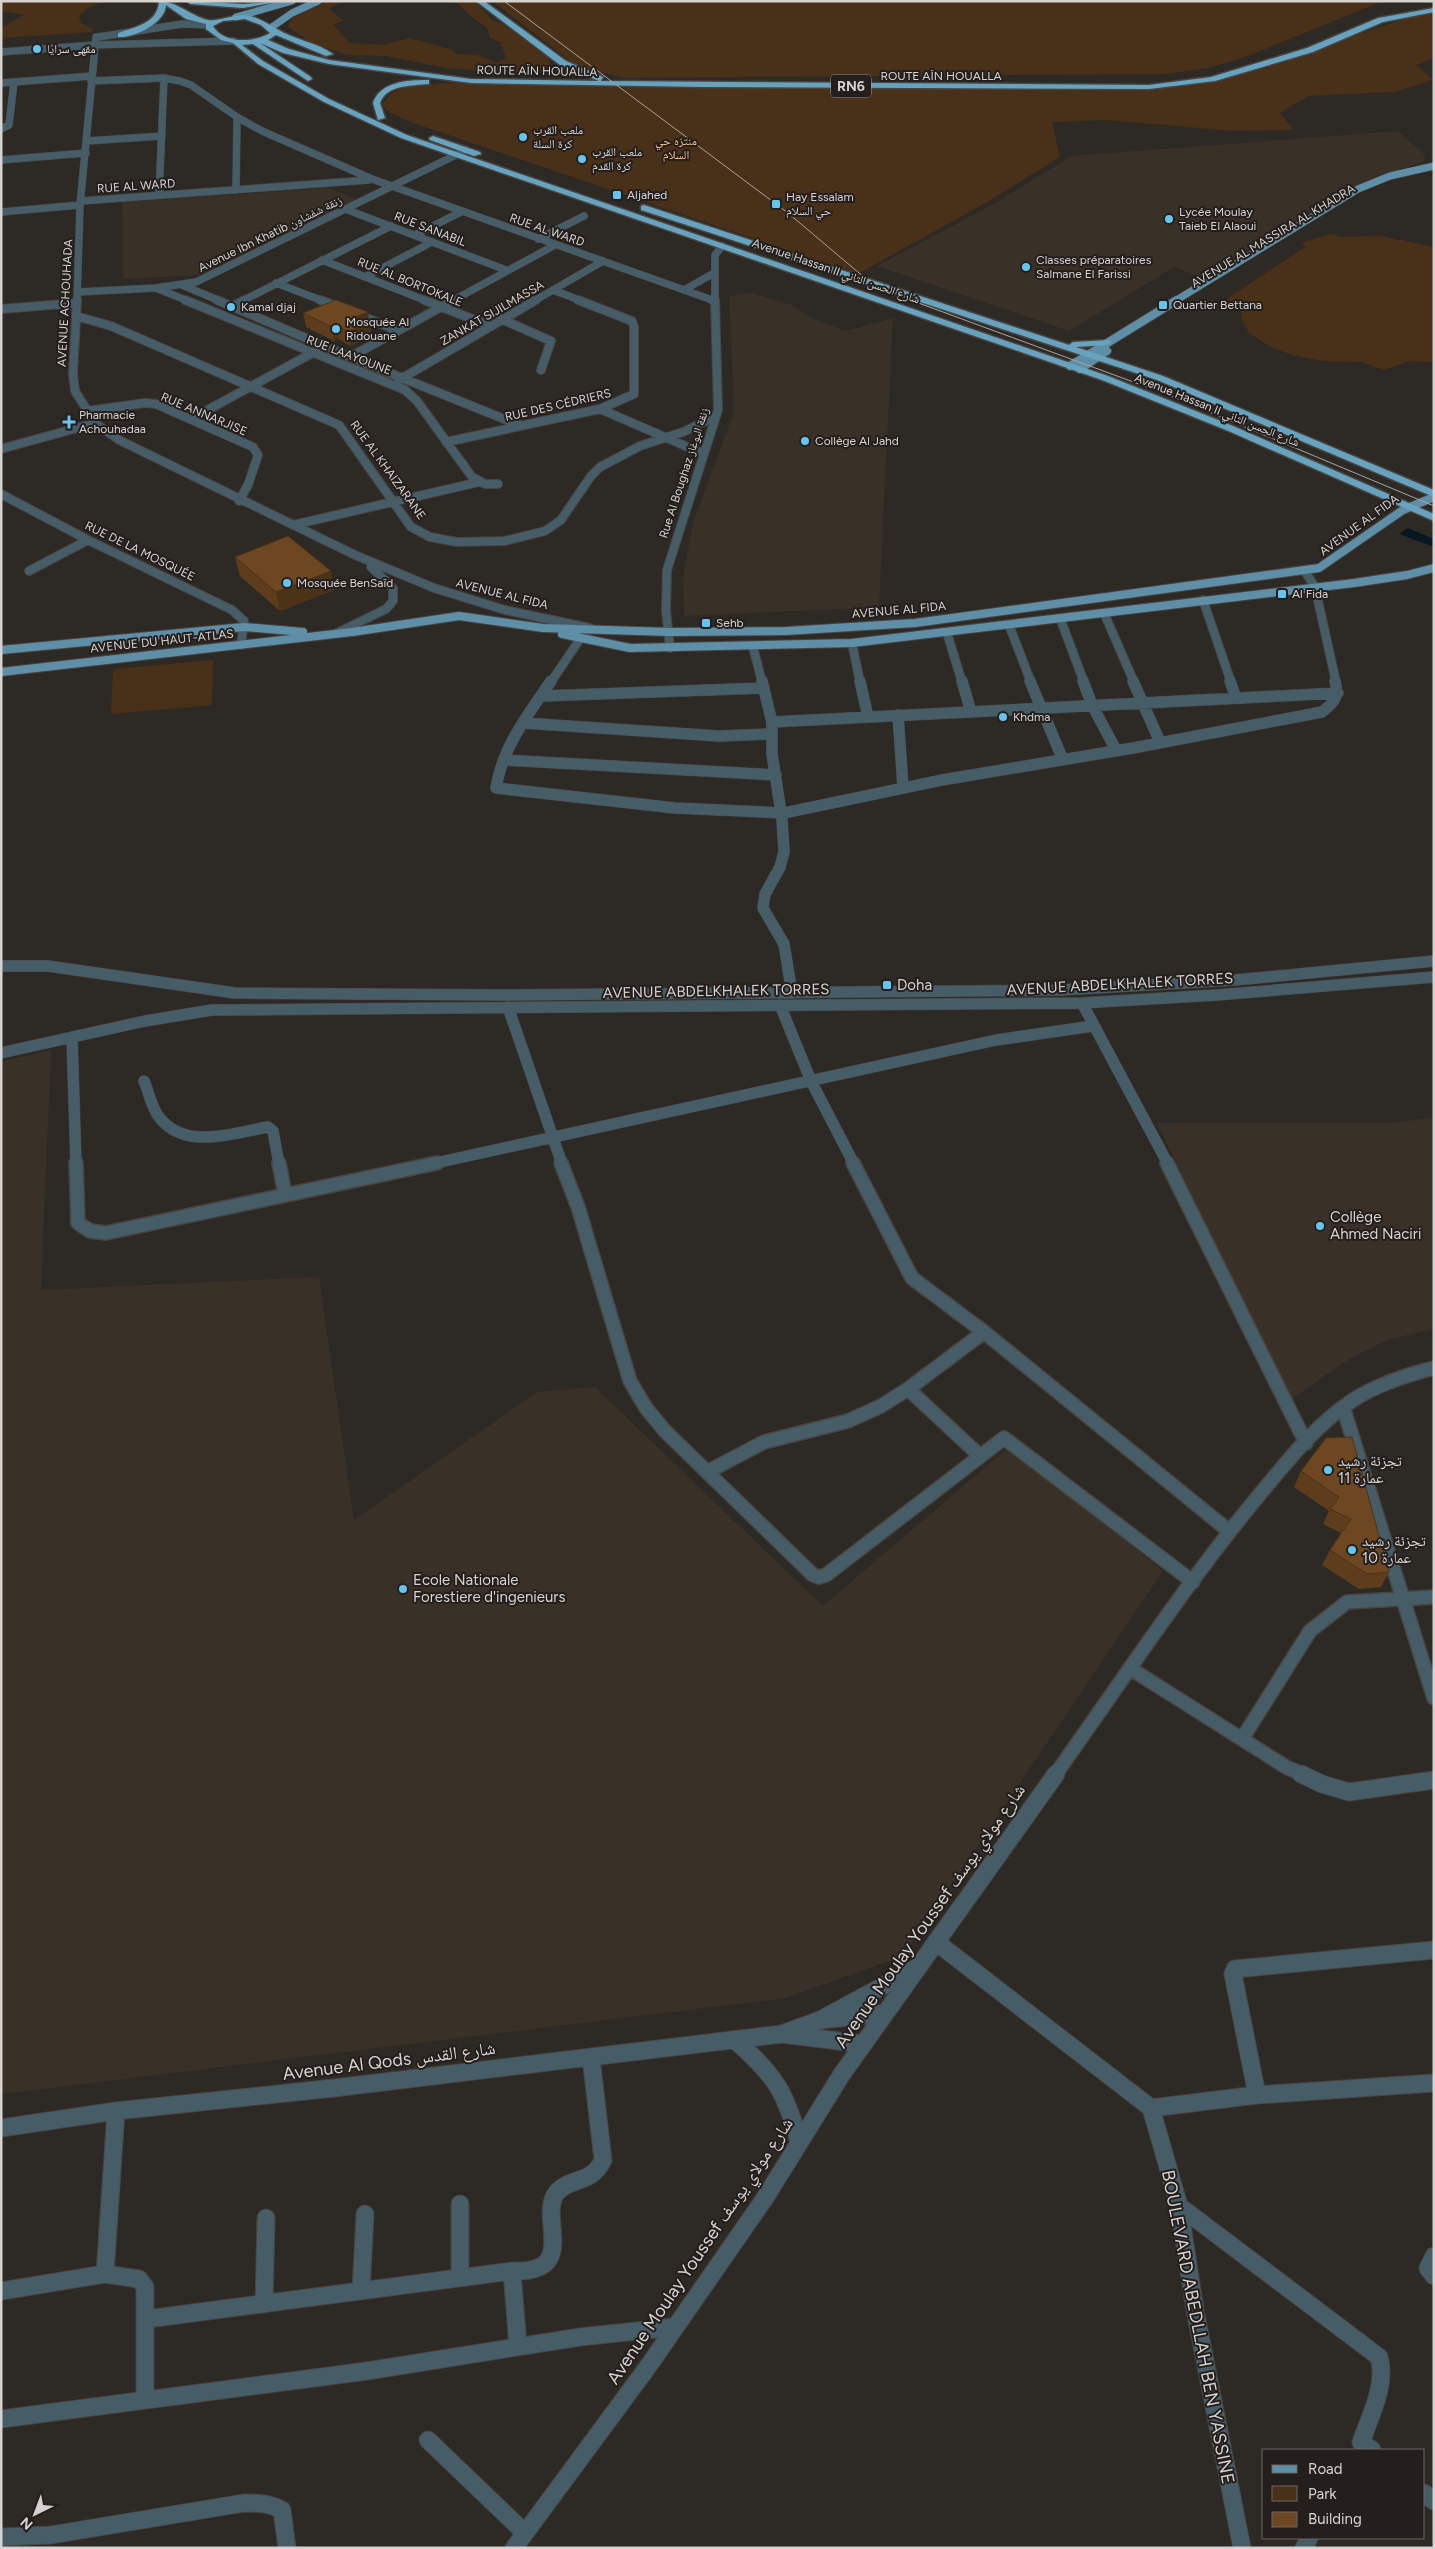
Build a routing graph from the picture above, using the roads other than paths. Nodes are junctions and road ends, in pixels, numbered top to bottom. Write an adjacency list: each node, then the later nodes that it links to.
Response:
1 (164, 1): 11 (highway, RN6); 13 (highway)
2 (282, 1): 6 (highway)
3 (292, 1): 10 (main road)
4 (318, 1): 12 (main road)
5 (479, 1): 21 (highway)
6 (190, 2): 9 (highway, RN6)
7 (1434, 5): 21 (highway, ROUTE AÏN HOUALLA / RN6)
8 (1434, 10): 22 (highway, ROUTE AÏN HOUALLA / RN6)
9 (227, 17): 10 (highway, RN6); 11 (highway, RN6)
10 (236, 17): 12 (highway, RN6)
11 (210, 24): 13 (street); 15 (highway, RN6)
12 (273, 29): 16 (highway); 21 (highway, ROUTE AÏN HOUALLA / RN6)
13 (121, 35): 14 (street)
14 (95, 41): 15 (street); 17 (street); 18 (street); 20 (street, AVENUE ACHOUHADA)
15 (234, 41): 16 (highway, RN6); 33 (highway, Avenue Hassan II شارع الحسن الثاني)
16 (258, 41): 22 (highway, ROUTE AÏN HOUALLA / RN6); 26 (highway)
17 (34, 42)
18 (1, 52)
19 (164, 78): 20 (street, RUE AL WARD); 25 (street, RUE AL WARD); 28 (street)
20 (92, 79): 23 (street, RUE AL WARD); 29 (street, AVENUE ACHOUHADA)
21 (600, 79)
22 (461, 80): 26 (highway)
23 (14, 82): 24 (street, RUE AL WARD); 27 (street)
24 (1, 83)
25 (236, 118): 38 (street, RUE AL WARD); 43 (street)
26 (381, 118): 30 (highway)
27 (1, 129)
28 (162, 136): 29 (street); 47 (street)
29 (87, 141): 32 (street, AVENUE ACHOUHADA)
30 (455, 146): 31 (highway); 33 (street)
31 (466, 150): 34 (street, Avenue Ibn Khatib زنقة شفشاون); 46 (highway)
32 (86, 153): 35 (street); 49 (street, AVENUE ACHOUHADA)
33 (442, 153): 34 (highway, Avenue Hassan II شارع الحسن الثاني); 40 (street)
34 (453, 156): 41 (street, Avenue Ibn Khatib زنقة شفشاون); 60 (highway, Avenue Hassan II شارع الحسن الثاني)
35 (1, 160)
36 (1434, 166): 82 (main road, AVENUE AL MASSIRA AL KHADRA)
37 (1434, 170): 87 (main road, AVENUE AL MASSIRA AL KHADRA)
38 (372, 179): 39 (street, RUE AL WARD); 40 (street, RUE AL WARD)
39 (333, 182): 42 (street); 43 (street, RUE AL WARD)
40 (381, 183): 41 (street, RUE AL WARD); 44 (street)
41 (390, 187): 44 (street, Avenue Ibn Khatib زنقة شفشاون); 53 (street, RUE AL WARD)
42 (351, 189)
43 (236, 190): 47 (street, RUE AL WARD)
44 (379, 192): 48 (street, Avenue Ibn Khatib زنقة شفشاون)
45 (360, 193): 48 (street)
46 (595, 193)
47 (159, 195): 49 (street, RUE AL WARD)
48 (369, 196): 51 (street, Avenue Ibn Khatib زنقة شفشاون)
49 (80, 203): 52 (street, RUE AL WARD); 71 (street, AVENUE ACHOUHADA)
50 (638, 207): 81 (highway, Avenue Hassan II شارع الحسن الثاني)
51 (345, 209): 55 (street, RUE SANABIL); 67 (street, Avenue Ibn Khatib زنقة شفشاون)
52 (1, 212)
53 (461, 212): 56 (street); 57 (street, RUE AL WARD)
54 (584, 216): 57 (street)
55 (391, 226): 56 (street, RUE SANABIL); 61 (street)
56 (415, 235): 58 (street, RUE SANABIL)
57 (538, 239): 59 (street, RUE AL WARD)
58 (432, 242): 63 (street, RUE SANABIL); 65 (street)
59 (554, 245): 62 (street, RUE AL WARD); 63 (street)
60 (722, 246): 64 (street, Rue Al Boughaz زنقة البوغاز); 88 (highway, Avenue Hassan II شارع الحسن الثاني)
61 (322, 260): 65 (street, RUE AL BORTOKALE); 66 (street)
62 (603, 262): 69 (street, ZANKAT SIJILMASSA); 70 (street, RUE AL WARD)
63 (506, 270): 74 (street)
64 (714, 273): 70 (street); 72 (street, Rue Al Boughaz زنقة البوغاز)
65 (365, 277): 74 (street, RUE AL BORTOKALE)
66 (276, 283): 75 (street); 80 (street)
67 (182, 286): 68 (street, Avenue Ibn Khatib زنقة شفشاون); 75 (street)
68 (156, 288): 71 (street, Avenue Ibn Khatib زنقة شفشاون); 84 (street, RUE LAAYOUNE)
69 (553, 290): 78 (street, ZANKAT SIJILMASSA); 94 (street, RUE DES CÉDRIERS)
70 (684, 290): 72 (street, RUE AL WARD)
71 (78, 292): 73 (street, AVENUE ACHOUHADA)
72 (714, 301): 96 (street, Rue Al Boughaz زنقة البوغاز)
73 (76, 303): 76 (street); 77 (street, AVENUE ACHOUHADA)
74 (440, 306): 79 (street, RUE AL BORTOKALE); 80 (street)
75 (231, 307): 83 (street)
76 (1, 309)
77 (76, 316): 93 (street, RUE AL KHAIZARANE); 95 (street, AVENUE ACHOUHADA)
78 (501, 319): 79 (street, ZANKAT SIJILMASSA); 89 (street)
79 (490, 326): 91 (street, ZANKAT SIJILMASSA)
80 (397, 330): 86 (street)
81 (1054, 342): 82 (highway); 85 (highway, Avenue Hassan II شارع الحسن الثاني)
82 (1107, 342): 85 (main road, AVENUE AL MASSIRA AL KHADRA)
83 (325, 347): 84 (street); 86 (street)
84 (313, 353): 92 (street, RUE LAAYOUNE); 93 (street)
85 (1087, 353): 87 (highway, Avenue Hassan II شارع الحسن الثاني); 88 (main road, AVENUE AL MASSIRA AL KHADRA)
86 (350, 357): 91 (street)
87 (1098, 357): 90 (main road, AVENUE AL MASSIRA AL KHADRA); 107 (highway, Avenue Hassan II شارع الحسن الثاني)
88 (1070, 366): 90 (highway, Avenue Hassan II شارع الحسن الثاني)
89 (541, 370)
90 (1080, 370): 110 (highway, Avenue Hassan II شارع الحسن الثاني)
91 (403, 378): 92 (street, ZANKAT SIJILMASSA); 99 (street)
92 (392, 384): 101 (street, RUE LAAYOUNE)
93 (252, 385): 97 (street); 109 (street, RUE AL KHAIZARANE)
94 (600, 409): 99 (street, RUE DES CÉDRIERS); 100 (street)
95 (87, 411): 97 (street, RUE ANNARJISE); 98 (street, AVENUE ACHOUHADA)
96 (716, 416): 100 (street, RUE AL KHAIZARANE); 103 (street, Rue Al Boughaz زنقة البوغاز)
97 (191, 419): 108 (street, RUE ANNARJISE)
98 (95, 423): 102 (street); 108 (street, AVENUE ACHOUHADA)
99 (519, 425): 101 (street, RUE DES CÉDRIERS)
100 (664, 438): 103 (street); 109 (street, RUE AL KHAIZARANE)
101 (446, 442): 104 (street, RUE LAAYOUNE)
102 (1, 449)
103 (704, 454): 128 (street, Rue Al Boughaz زنقة البوغاز)
104 (479, 482): 105 (street); 109 (street)
105 (498, 484)
106 (1, 494): 113 (street, RUE DE LA MOSQUÉE)
107 (1434, 495): 110 (main road, AVENUE AL FIDA)
108 (239, 501): 112 (street, AVENUE ACHOUHADA)
109 (394, 502): 112 (street)
110 (1406, 506): 111 (highway, Avenue Hassan II شارع الحسن الثاني); 116 (main road, AVENUE AL FIDA)
111 (1434, 518)
112 (293, 525): 114 (street, AVENUE ACHOUHADA)
113 (88, 540): 117 (street); 125 (street, RUE DE LA MOSQUÉE)
114 (355, 555): 127 (street, AVENUE AL FIDA); 129 (street, AVENUE DU HAUT-ATLAS)
115 (1434, 568): 119 (main road, AVENUE AL FIDA)
116 (1304, 570): 118 (main road, AVENUE AL FIDA); 119 (street)
117 (29, 571)
118 (1170, 587): 121 (main road); 128 (main road, AVENUE AL FIDA)
119 (1315, 587): 120 (main road, AVENUE AL FIDA); 141 (street)
120 (1203, 600): 121 (main road, AVENUE AL FIDA); 143 (street)
121 (1180, 603): 122 (main road, AVENUE AL FIDA)
122 (1104, 612): 123 (main road, AVENUE AL FIDA); 144 (street)
123 (1060, 618): 124 (main road, AVENUE AL FIDA); 145 (street)
124 (1009, 625): 130 (main road, AVENUE AL FIDA); 146 (street)
125 (244, 627): 131 (main road, AVENUE DU HAUT-ATLAS); 135 (street); 138 (main road, AVENUE DU HAUT-ATLAS)
126 (543, 628): 127 (main road); 129 (main road, AVENUE DU HAUT-ATLAS); 132 (main road, AVENUE AL FIDA)
127 (598, 630): 128 (main road, AVENUE AL FIDA); 133 (main road)
128 (670, 632): 137 (street, Rue Al Boughaz زنقة البوغاز)
129 (337, 633): 131 (main road, AVENUE DU HAUT-ATLAS)
130 (947, 633): 134 (main road, AVENUE AL FIDA); 147 (street)
131 (326, 634): 135 (main road, AVENUE DU HAUT-ATLAS)
132 (580, 639): 133 (main road, AVENUE AL FIDA); 142 (street)
133 (596, 642): 137 (main road, AVENUE AL FIDA)
134 (852, 643): 136 (main road, AVENUE AL FIDA); 149 (street)
135 (241, 645): 139 (main road, AVENUE DU HAUT-ATLAS)
136 (754, 647): 137 (main road, AVENUE AL FIDA); 140 (street)
137 (670, 648)
138 (1, 650)
139 (1, 672)
140 (764, 688): 142 (street); 150 (street)
141 (1338, 693): 143 (street); 153 (street)
142 (542, 696): 151 (street)
143 (1236, 698): 144 (street)
144 (1141, 702): 145 (street); 153 (street)
145 (1092, 705): 146 (street); 154 (street)
146 (1040, 708): 147 (street); 156 (street)
147 (970, 712): 148 (street)
148 (898, 716): 149 (street); 158 (street)
149 (868, 718): 150 (street)
150 (772, 722): 152 (street)
151 (523, 723): 152 (street); 155 (street)
152 (771, 734): 157 (street)
153 (1160, 742): 154 (street)
154 (1116, 750): 156 (street)
155 (504, 760): 157 (street); 159 (street)
156 (1063, 760): 158 (street)
157 (776, 775): 159 (street)
158 (903, 787): 159 (street)
159 (784, 813): 163 (street)
160 (1434, 961): 163 (street, AVENUE ABDELKHALEK TORRES)
161 (1, 966): 163 (street, AVENUE ABDELKHALEK TORRES)
162 (1434, 977): 164 (street, AVENUE ABDELKHALEK TORRES)
163 (792, 993)
164 (1082, 1003): 165 (street, AVENUE ABDELKHALEK TORRES); 167 (street)
165 (780, 1005): 166 (street, AVENUE ABDELKHALEK TORRES); 171 (street)
166 (508, 1007): 168 (street, AVENUE ABDELKHALEK TORRES); 172 (street)
167 (1093, 1026): 171 (street); 178 (street)
168 (72, 1037): 169 (street, AVENUE ABDELKHALEK TORRES); 173 (street)
169 (1, 1053)
170 (144, 1081): 173 (street)
171 (811, 1081): 172 (street); 174 (street)
172 (552, 1139): 173 (street); 180 (street)
173 (285, 1195)
174 (984, 1332): 176 (street); 181 (street)
175 (1434, 1368): 177 (street, Avenue Moulay Youssef شارع مولاي يوسف)
176 (908, 1389): 179 (street); 180 (street)
177 (1343, 1407): 178 (street, Avenue Moulay Youssef شارع مولاي يوسف); 184 (street)
178 (1306, 1443): 181 (street, Avenue Moulay Youssef شارع مولاي يوسف)
179 (979, 1455): 180 (street); 182 (street)
180 (709, 1471)
181 (1229, 1531): 182 (street, Avenue Moulay Youssef شارع مولاي يوسف)
182 (1194, 1582): 185 (street, Avenue Moulay Youssef شارع مولاي يوسف)
183 (1434, 1597): 184 (street)
184 (1403, 1599): 186 (street); 187 (street)
185 (1131, 1669): 187 (street); 189 (street, Avenue Moulay Youssef شارع مولاي يوسف)
186 (1434, 1698)
187 (1242, 1739): 188 (street)
188 (1434, 1780)
189 (936, 1942): 191 (street, Avenue Moulay Youssef شارع مولاي يوسف); 200 (street)
190 (1434, 1950): 199 (street)
191 (920, 1966): 192 (street, Avenue Moulay Youssef شارع مولاي يوسف); 193 (street)
192 (885, 2013): 193 (street, Avenue Al Qods شارع القدس); 196 (street, Avenue Moulay Youssef شارع مولاي يوسف)
193 (820, 2020): 194 (street, Avenue Al Qods شارع القدس)
194 (782, 2034): 195 (street, Avenue Al Qods شارع القدس); 196 (street, Avenue Al Qods شارع القدس)
195 (735, 2040): 197 (street, Avenue Al Qods شارع القدس); 203 (street)
196 (863, 2044): 203 (street, Avenue Moulay Youssef شارع مولاي يوسف)
197 (592, 2058): 201 (street, Avenue Al Qods شارع القدس); 209 (street)
198 (1434, 2083): 199 (street)
199 (1257, 2095): 200 (street)
200 (1151, 2108): 205 (street, BOULEVARD ABEDLLAH BEN YASSINE)
201 (116, 2111): 202 (street, Avenue Al Qods شارع القدس); 210 (street)
202 (1, 2128)
203 (799, 2142): 217 (street, Avenue Moulay Youssef شارع مولاي يوسف)
204 (460, 2204): 212 (street)
205 (1179, 2206): 222 (street); 227 (street, BOULEVARD ABEDLLAH BEN YASSINE)
206 (365, 2214): 214 (street)
207 (266, 2218): 215 (street)
208 (1434, 2256): 211 (street)
209 (512, 2271): 212 (street); 218 (street)
210 (105, 2274): 213 (street); 216 (street)
211 (1433, 2276)
212 (460, 2278): 214 (street)
213 (1, 2291)
214 (361, 2291): 215 (street)
215 (264, 2304): 216 (street)
216 (147, 2319): 219 (street)
217 (674, 2327): 218 (street); 224 (street, Avenue Moulay Youssef شارع مولاي يوسف)
218 (518, 2347): 219 (street)
219 (145, 2400): 220 (street)
220 (1, 2418)
221 (428, 2440): 224 (street)
222 (1363, 2447)
223 (1, 2537): 225 (street)
224 (520, 2540)
225 (51, 2541): 226 (street)
226 (287, 2548)
227 (1242, 2548)

